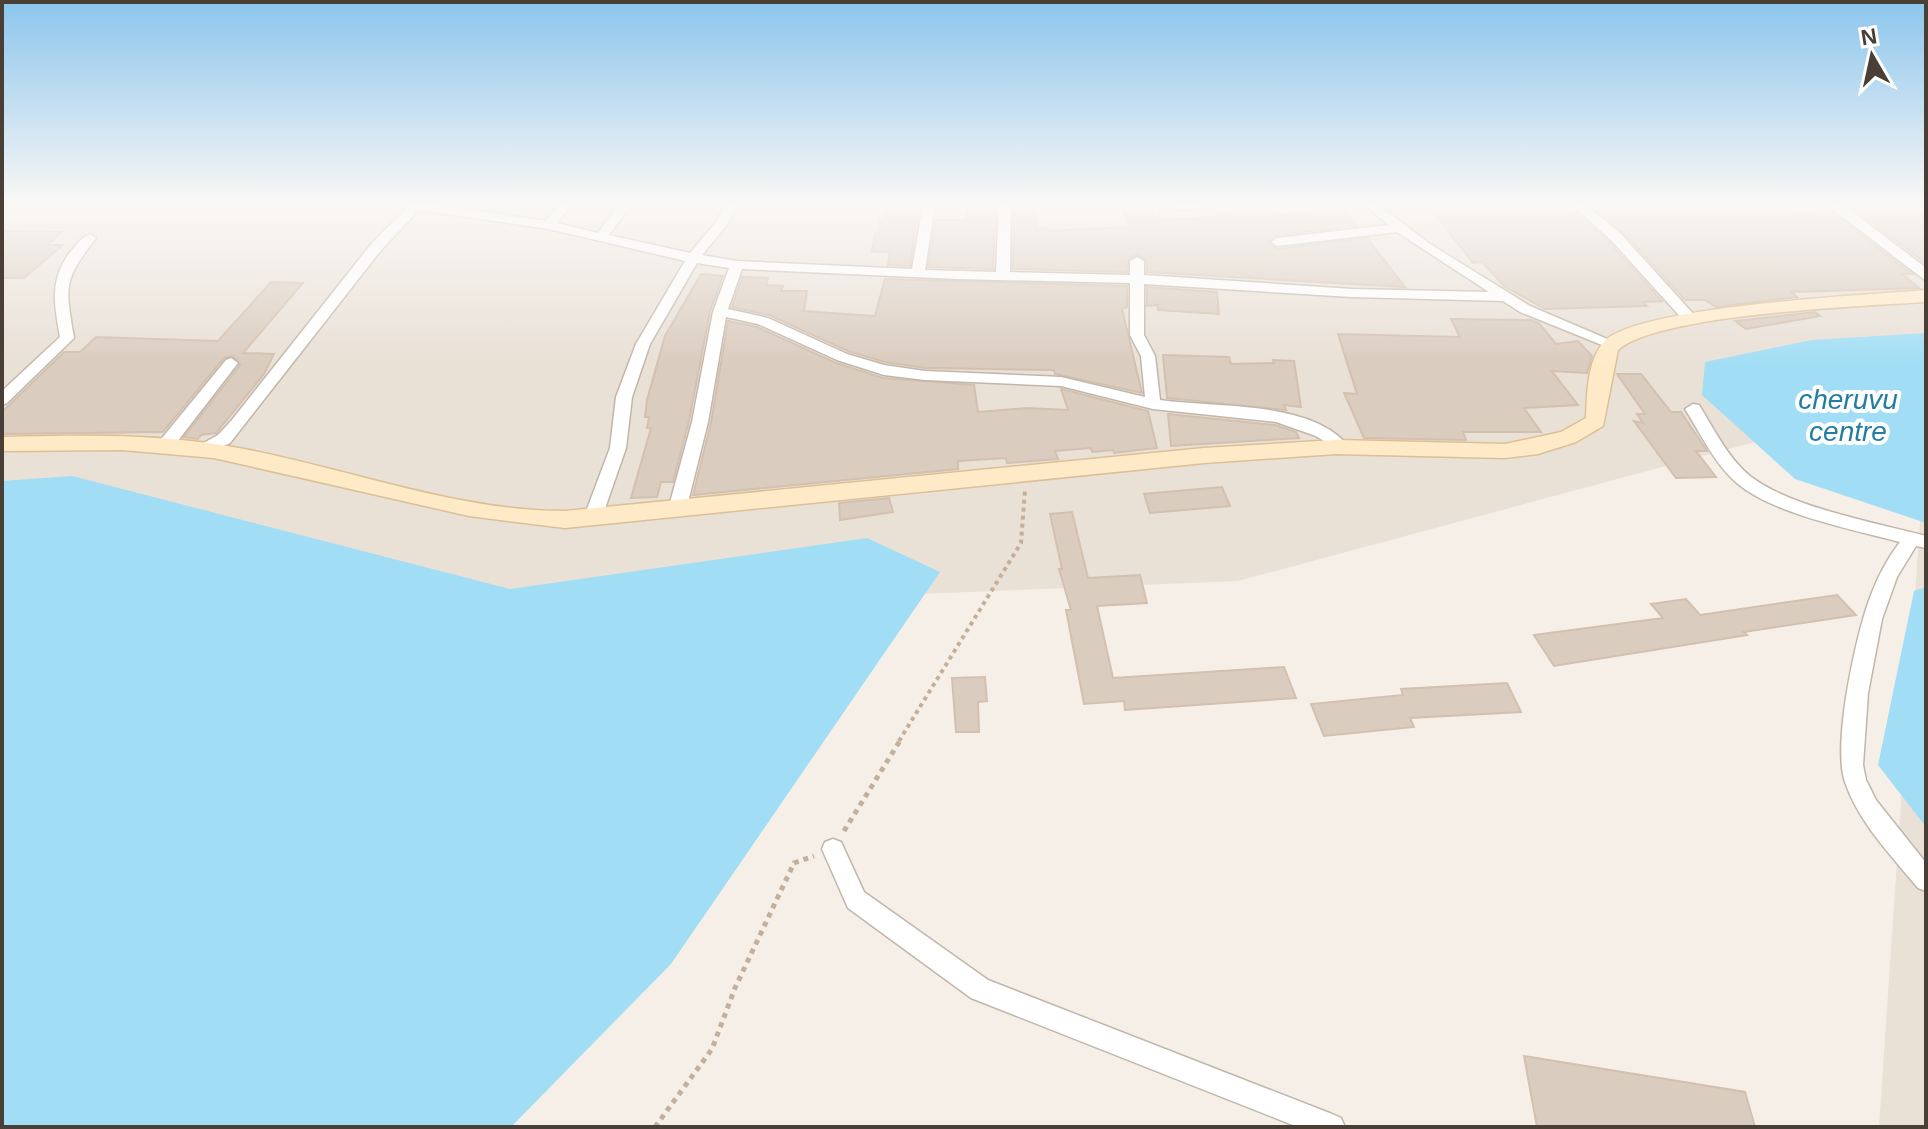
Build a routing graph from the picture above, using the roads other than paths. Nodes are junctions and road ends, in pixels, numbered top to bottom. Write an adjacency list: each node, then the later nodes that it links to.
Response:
1 (694, 257): 30 (street)
2 (72, 258): 22 (street)
3 (368, 258): 28 (street)
4 (698, 258): 11 (street)
5 (920, 258): 12 (street)
6 (1004, 258): 13 (street)
7 (1445, 258): 17 (street)
8 (1635, 258): 19 (street)
9 (1902, 258): 14 (street)
10 (1137, 261): 15 (street)
11 (737, 265): 12 (street); 18 (street)
12 (918, 273): 13 (street)
13 (1003, 276): 15 (street)
14 (1926, 276)
15 (1136, 279): 17 (street); 23 (street)
16 (1926, 296): 19 (main road)
17 (1505, 297): 20 (street)
18 (720, 312): 23 (street); 29 (street)
19 (1691, 320): 20 (main road)
20 (1612, 344): 26 (main road)
21 (231, 363): 27 (street)
22 (2, 400)
23 (1153, 404): 26 (street)
24 (1693, 409): 31 (street)
25 (2, 444): 27 (main road)
26 (1340, 446): 29 (main road)
27 (164, 447): 28 (main road)
28 (201, 449): 30 (main road)
29 (677, 510): 30 (main road)
30 (593, 517)
31 (1919, 540): 33 (street)
32 (833, 849): 34 (street)
33 (1926, 880)
34 (1332, 1127)

